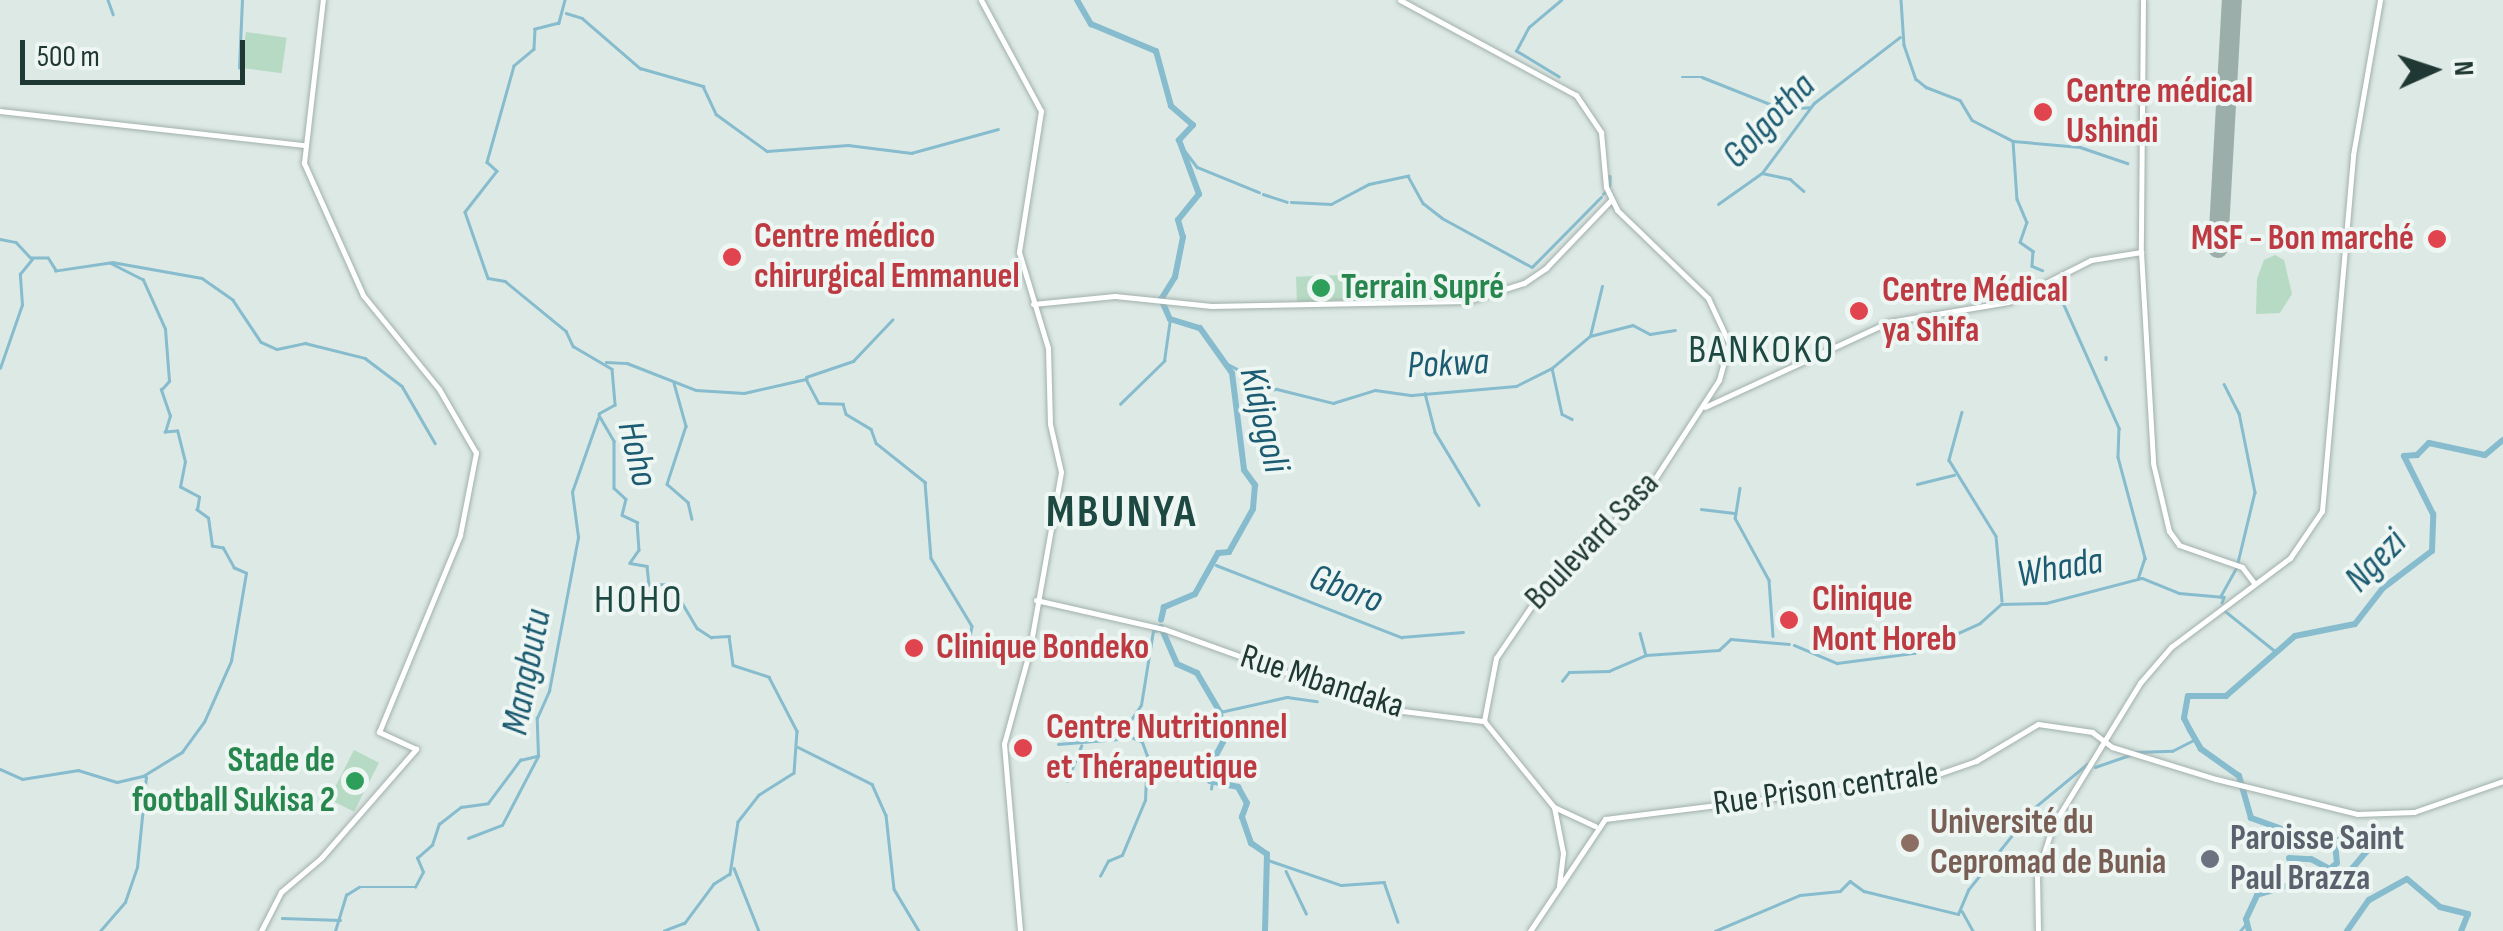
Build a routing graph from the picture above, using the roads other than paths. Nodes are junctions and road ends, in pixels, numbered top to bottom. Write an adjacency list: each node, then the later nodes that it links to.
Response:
1 (323, 0): 7 (street)
2 (980, 0): 10 (street)
3 (1400, 0): 8 (street, Boulevard Sasa)
4 (2143, 0): 9 (street)
5 (2380, 0): 12 (street)
6 (0, 110): 7 (street)
7 (304, 145): 20 (street)
8 (1612, 199): 10 (street); 11 (street, Boulevard Sasa)
9 (2142, 252): 11 (street); 12 (street)
10 (1033, 304): 13 (street)
11 (1702, 408): 14 (street, Boulevard Sasa)
12 (2255, 584): 15 (street)
13 (1036, 600): 14 (street, Rue Mbandaka); 21 (street)
14 (1484, 720): 17 (street)
15 (2105, 740): 16 (street, Rue Prison centrale); 18 (street, Rue Prison centrale); 23 (street)
16 (2503, 782)
17 (1554, 807): 18 (street); 19 (street)
18 (1595, 826): 19 (street)
19 (1559, 888): 22 (street)
20 (260, 931)
21 (1020, 931)
22 (1530, 931)
23 (2038, 931)

